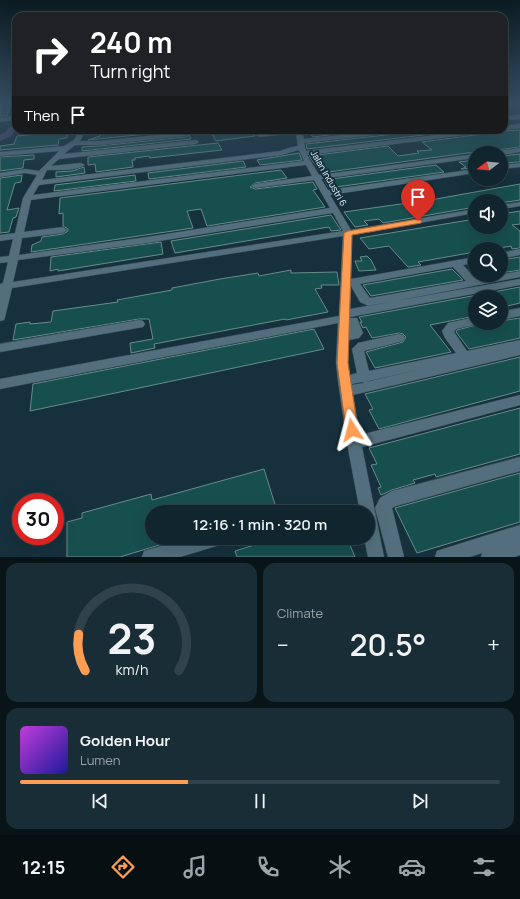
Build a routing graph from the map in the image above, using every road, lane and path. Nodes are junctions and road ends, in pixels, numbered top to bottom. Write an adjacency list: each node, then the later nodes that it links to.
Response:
1 (81, 134): 9 (street)
2 (185, 134): 9 (street)
3 (267, 134): 7 (street)
4 (300, 134): 10 (street, Jalan Industri 6)
5 (378, 134): 10 (street)
6 (446, 134): 10 (street)
7 (259, 135)
8 (196, 142): 14 (street)
9 (70, 146): 13 (street); 14 (street)
10 (302, 147): 16 (street, Jalan Industri 6); 26 (street)
11 (520, 150): 12 (street)
12 (508, 152)
13 (0, 154)
14 (56, 157): 21 (street)
15 (468, 157): 25 (street)
16 (309, 163): 25 (street, Jalan Industri 6); 30 (street)
17 (81, 165): 21 (street)
18 (461, 165): 22 (street)
19 (520, 165): 20 (street)
20 (508, 166)
21 (43, 171): 24 (street); 27 (street)
22 (465, 172): 23 (street); 29 (street)
23 (468, 172)
24 (0, 175)
25 (317, 177): 28 (street); 29 (street, Jalan Industri 6)
26 (48, 182): 27 (street); 30 (street)
27 (35, 183): 31 (street)
28 (255, 186)
29 (326, 193): 35 (street, Jalan Industri 6)
30 (45, 196): 31 (street)
31 (28, 198): 42 (street)
32 (520, 204): 33 (street)
33 (508, 206)
34 (520, 209): 36 (street)
35 (336, 210): 41 (street, Jalan Industri 6); 49 (street)
36 (508, 211)
37 (468, 212): 41 (street)
38 (468, 217): 41 (street)
39 (63, 230): 42 (street)
40 (298, 235): 59 (street)
41 (348, 235): 56 (street); 59 (street)
42 (19, 236): 43 (street); 49 (street)
43 (0, 238)
44 (520, 248): 45 (street)
45 (508, 251)
46 (520, 252): 47 (street)
47 (508, 255)
48 (468, 257): 56 (street)
49 (14, 258): 50 (street); 59 (street)
50 (0, 260)
51 (468, 261): 52 (street)
52 (456, 264): 55 (street); 56 (street)
53 (520, 274): 54 (street)
54 (508, 276)
55 (468, 277)
56 (349, 281): 57 (street); 63 (street)
57 (473, 282)
58 (520, 282): 63 (street)
59 (5, 284): 62 (street)
60 (520, 312): 61 (street)
61 (508, 315)
62 (0, 317)
63 (347, 318): 72 (street); 73 (street)
64 (468, 323): 70 (street)
65 (139, 324): 68 (street)
66 (399, 338): 71 (street)
67 (520, 344): 70 (street)
68 (0, 348)
69 (520, 351): 73 (street)
70 (465, 356): 71 (street)
71 (364, 378): 73 (street)
72 (0, 384)
73 (345, 386): 75 (street)
74 (520, 400): 75 (street)
75 (354, 443): 77 (street)
76 (520, 464): 84 (street)
77 (366, 505)
78 (520, 533): 85 (street)
79 (192, 545): 82 (street)
80 (374, 545): 83 (street)
81 (520, 547): 86 (street)
82 (150, 557)
83 (376, 557)
84 (396, 557)
85 (443, 557)
86 (489, 557)

